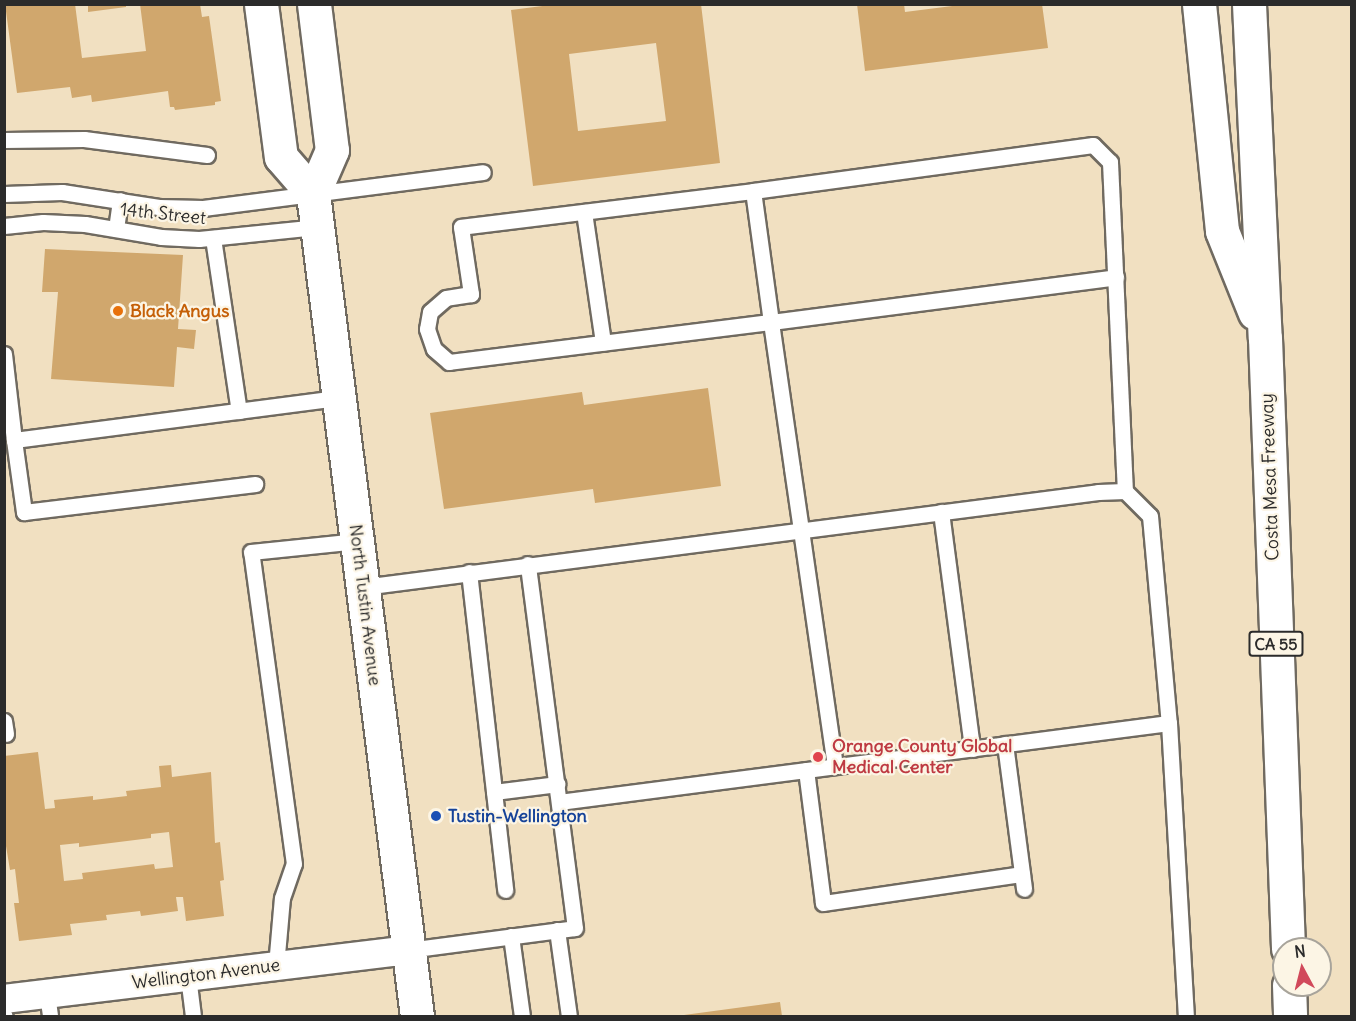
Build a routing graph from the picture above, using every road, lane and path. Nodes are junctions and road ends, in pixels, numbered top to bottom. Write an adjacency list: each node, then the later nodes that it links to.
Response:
1 (261, 4): 10 (main road)
2 (314, 4): 10 (main road)
3 (1199, 4): 19 (main road)
4 (1249, 4): 19 (main road, Costa Mesa Freeway / CA 55)
5 (4, 140): 6 (lane)
6 (207, 155)
7 (483, 172): 10 (lane, 14th Street)
8 (753, 191): 12 (lane); 17 (lane); 18 (lane)
9 (4, 194): 11 (lane, 14th Street)
10 (313, 194): 11 (lane, 14th Street); 14 (main road, North Tustin Avenue)
11 (120, 200): 15 (lane)
12 (584, 212): 20 (lane); 20 (lane)
13 (4, 226): 15 (lane, 14th Street)
14 (318, 226): 16 (lane, 14th Street); 22 (main road, North Tustin Avenue)
15 (116, 229): 16 (lane, 14th Street)
16 (213, 238): 23 (lane)
17 (1116, 277): 18 (lane); 26 (lane)
18 (771, 322): 20 (lane); 28 (lane)
19 (1265, 338): 46 (main road, Costa Mesa Freeway / CA 55)
20 (603, 343)
21 (4, 354): 24 (lane)
22 (339, 398): 23 (lane); 29 (main road, North Tustin Avenue)
23 (239, 411): 24 (lane)
24 (14, 440): 25 (lane)
25 (255, 484)
26 (1125, 491): 27 (lane); 33 (lane)
27 (941, 512): 28 (lane); 35 (lane)
28 (801, 530): 30 (lane); 36 (lane)
29 (357, 541): 32 (main road, North Tustin Avenue); 48 (lane)
30 (528, 564): 31 (lane); 38 (lane)
31 (469, 572): 32 (lane); 39 (lane)
32 (363, 587): 47 (main road, North Tustin Avenue)
33 (1169, 723): 34 (lane); 57 (lane)
34 (1005, 744): 35 (lane); 41 (lane)
35 (972, 749): 36 (lane)
36 (835, 766): 37 (lane)
37 (806, 770): 40 (lane); 41 (lane)
38 (557, 784): 39 (lane); 40 (lane)
39 (494, 792): 43 (lane)
40 (559, 802): 44 (lane)
41 (1022, 874): 42 (lane)
42 (1024, 889)
43 (505, 890)
44 (557, 930): 45 (lane); 56 (lane)
45 (511, 936): 47 (lane); 55 (lane)
46 (1288, 937)
47 (408, 950): 48 (street, Wellington Avenue); 54 (main road, North Tustin Avenue)
48 (276, 966): 49 (street, Wellington Avenue)
49 (188, 976): 52 (street, Wellington Avenue); 53 (lane)
50 (1289, 997): 58 (main road)
51 (4, 999): 52 (street, Wellington Avenue)
52 (48, 1005)
53 (193, 1017)
54 (417, 1017)
55 (522, 1017)
56 (569, 1017)
57 (1186, 1017)
58 (1290, 1017)

